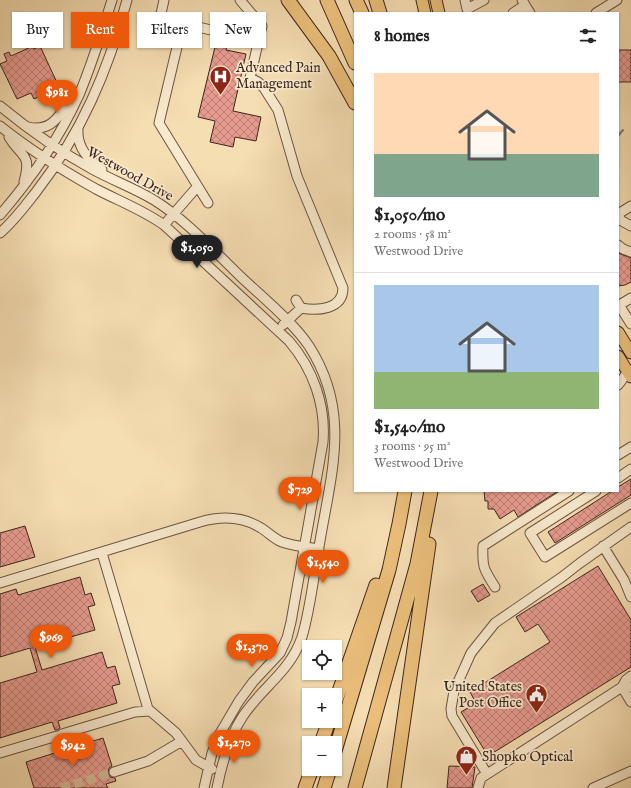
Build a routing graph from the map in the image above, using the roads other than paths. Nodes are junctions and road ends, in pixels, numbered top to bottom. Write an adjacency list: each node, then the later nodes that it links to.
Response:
1 (112, 0): 24 (street)
2 (127, 0): 28 (street)
3 (164, 0): 14 (street)
4 (240, 0): 15 (street)
5 (288, 0): 25 (highway)
6 (327, 0): 23 (highway)
7 (356, 0): 16 (highway)
8 (376, 0): 17 (highway)
9 (422, 0): 18 (main road)
10 (466, 0): 11 (street)
11 (484, 0)
12 (617, 0): 20 (street)
13 (526, 6): 19 (street)
14 (161, 12)
15 (250, 12)
16 (362, 12)
17 (380, 12)
18 (425, 12)
19 (515, 12)
20 (598, 12)
21 (177, 48): 36 (street)
22 (257, 48): 49 (street)
23 (354, 61)
24 (80, 91): 27 (street); 30 (street)
25 (354, 101)
26 (0, 106): 27 (street, Westwood Drive)
27 (26, 127): 30 (street, Westwood Drive)
28 (79, 128): 31 (street); 34 (street)
29 (4, 129): 32 (street, Westwood Drive); 35 (street)
30 (52, 145): 31 (street, Westwood Drive); 32 (street)
31 (64, 153): 33 (street); 34 (street, Westwood Drive)
32 (44, 158): 33 (street, Westwood Drive); 35 (street)
33 (56, 166): 43 (street, Westwood Drive); 45 (street)
34 (112, 179): 41 (street, Westwood Drive)
35 (24, 186): 40 (street)
36 (197, 187): 37 (street); 41 (street)
37 (208, 204)
38 (631, 206): 39 (street)
39 (619, 213)
40 (0, 214)
41 (173, 214): 43 (street); 49 (street, Westwood Drive)
42 (619, 218): 44 (street)
43 (164, 225): 51 (street, Westwood Drive)
44 (631, 226)
45 (0, 233)
46 (619, 246): 47 (street)
47 (631, 252)
48 (631, 298): 50 (street)
49 (287, 321): 51 (street); 71 (street, Westwood Drive)
50 (631, 324)
51 (278, 330): 70 (street, Westwood Drive)
52 (619, 334): 53 (main road)
53 (631, 353)
54 (619, 358): 55 (main road)
55 (627, 373): 56 (street)
56 (619, 384)
57 (631, 447): 58 (street)
58 (619, 454)
59 (631, 469): 60 (street)
60 (619, 477)
61 (403, 492): 78 (highway)
62 (403, 492): 81 (highway)
63 (431, 492): 95 (highway)
64 (437, 492): 96 (highway)
65 (568, 492): 74 (street)
66 (594, 492): 67 (street)
67 (631, 503)
68 (631, 527): 69 (street)
69 (603, 546): 75 (street); 88 (street)
70 (304, 547): 71 (street); 72 (street); 84 (street, Westwood Drive)
71 (318, 549): 87 (street, Westwood Drive)
72 (102, 553): 73 (street); 80 (street)
73 (0, 583)
74 (495, 587)
75 (631, 598)
76 (631, 676): 77 (street)
77 (626, 687): 79 (street); 88 (street)
78 (340, 688)
79 (631, 702)
80 (150, 711): 82 (street); 83 (street)
81 (339, 736)
82 (182, 741): 84 (street); 86 (street)
83 (0, 753)
84 (208, 767): 87 (street); 91 (street, Westwood Drive)
85 (631, 771): 98 (street)
86 (114, 772)
87 (220, 773): 92 (street, Westwood Drive)
88 (487, 774): 97 (street)
89 (309, 776): 93 (highway)
90 (328, 776): 94 (highway)
91 (204, 788)
92 (217, 788)
93 (305, 788)
94 (324, 788)
95 (355, 788)
96 (394, 788)
97 (478, 788)
98 (593, 788)

